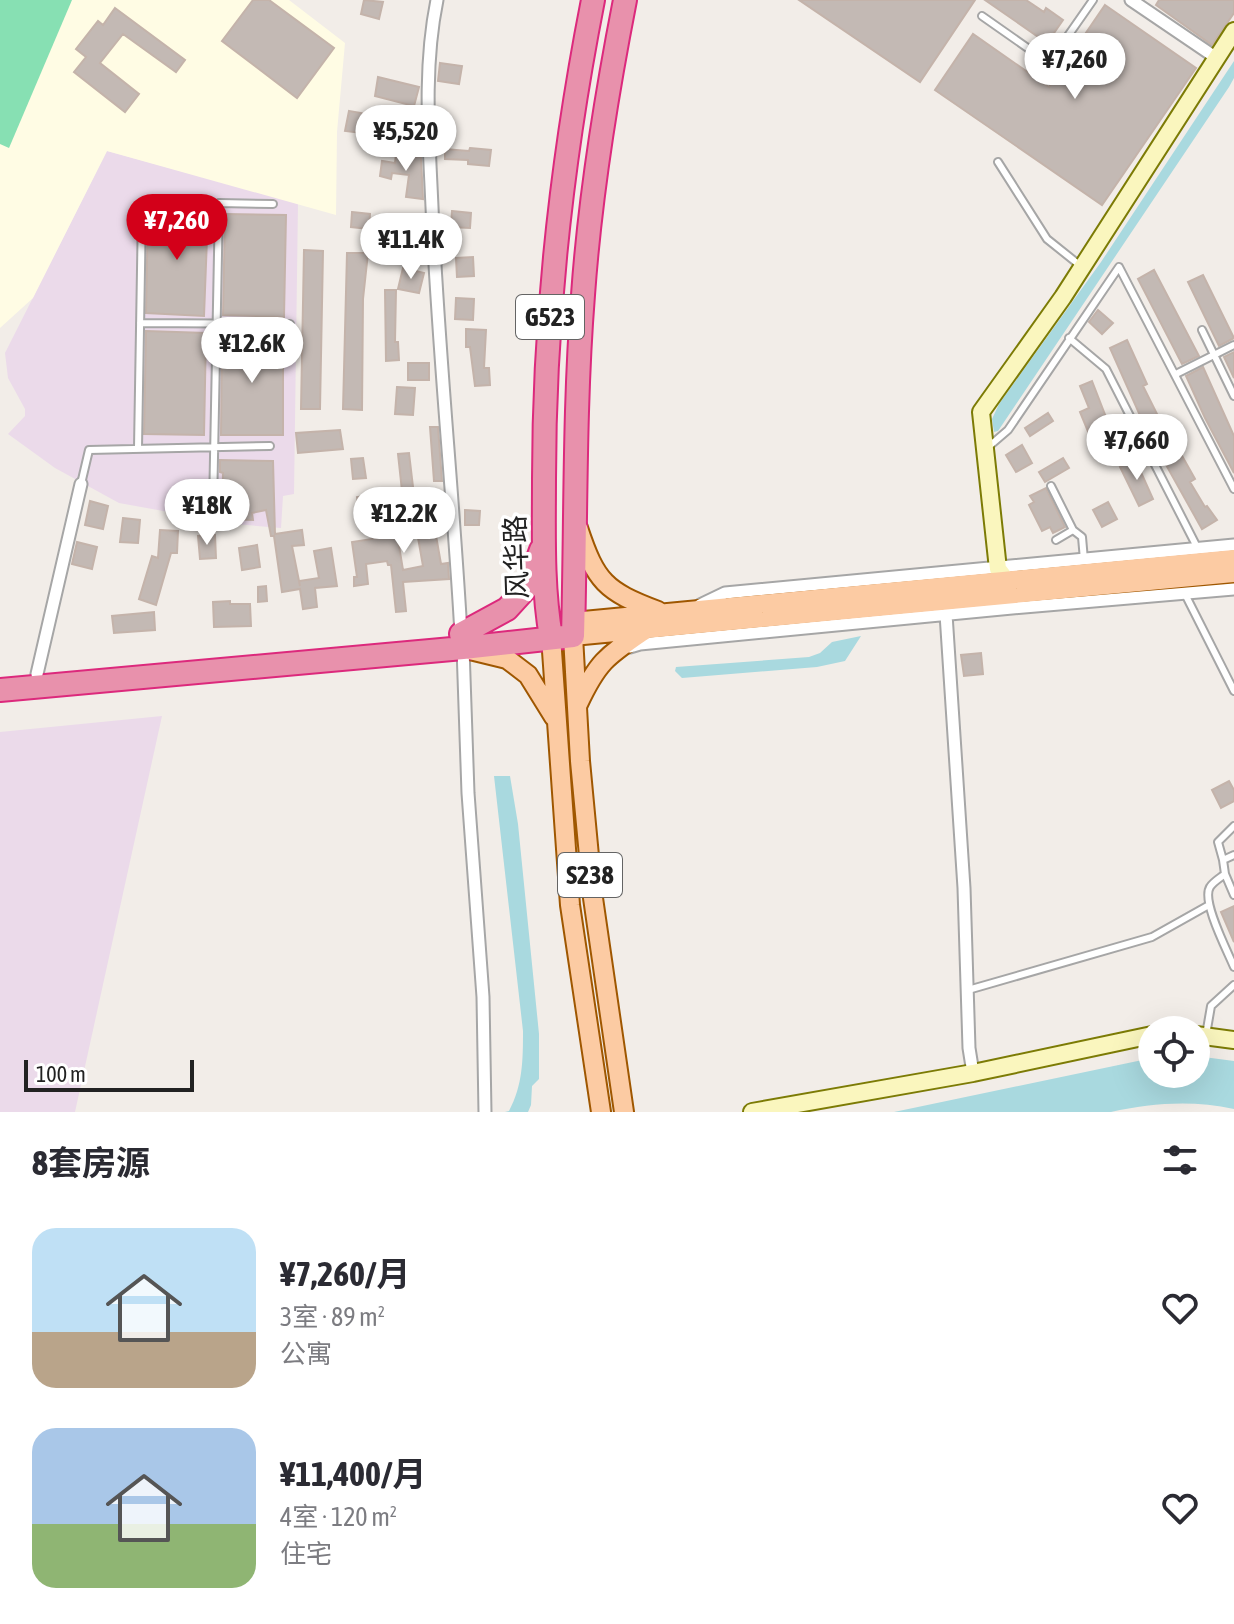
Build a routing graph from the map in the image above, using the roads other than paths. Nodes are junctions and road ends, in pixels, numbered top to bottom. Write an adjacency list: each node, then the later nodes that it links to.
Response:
1 (437, 0): 47 (street)
2 (593, 0): 33 (highway, 风华路 / G523)
3 (625, 0): 30 (highway, 风华路 / G523)
4 (1093, 0): 6 (lane)
5 (1131, 0): 8 (street)
6 (982, 16)
7 (1234, 31): 8 (street)
8 (1215, 57): 12 (street)
9 (998, 162): 12 (lane)
10 (273, 204): 14 (lane)
11 (142, 210): 13 (lane)
12 (1082, 267): 25 (street)
13 (140, 323): 14 (lane); 24 (lane)
14 (216, 323): 15 (lane); 23 (lane)
15 (290, 324)
16 (1202, 330): 19 (lane)
17 (1069, 338): 20 (lane); 25 (lane); 35 (lane)
18 (1234, 345): 19 (lane)
19 (1214, 355): 20 (lane); 21 (lane)
20 (1176, 374): 28 (lane)
21 (1234, 396)
22 (270, 446): 23 (lane)
23 (214, 447): 24 (lane); 29 (lane)
24 (138, 448): 26 (lane)
25 (984, 449): 40 (street)
26 (81, 484): 49 (street)
27 (1051, 486): 31 (lane)
28 (1234, 489)
29 (213, 508)
30 (573, 516): 43 (main road); 45 (highway, 风华路 / G523)
31 (1073, 530): 32 (lane); 37 (lane)
32 (1056, 540)
33 (544, 541): 45 (highway, 风华路 / G523); 47 (highway)
34 (1234, 545): 35 (street)
35 (1198, 549): 37 (street)
36 (1234, 559): 40 (main road)
37 (1084, 560): 40 (street)
38 (1234, 573): 39 (main road)
39 (1208, 575): 40 (main road); 41 (street)
40 (1007, 588): 42 (street); 43 (main road); 44 (street); 46 (main road)
41 (1231, 592): 42 (street)
42 (1185, 594): 52 (lane)
43 (664, 613): 45 (main road)
44 (946, 614): 48 (street); 63 (street)
45 (562, 629): 46 (main road); 47 (highway); 53 (main road, 风华路 / S238); 54 (main road, 风华路 / S238)
46 (647, 629): 48 (main road)
47 (462, 641): 49 (highway); 51 (highway); 54 (main road); 69 (street)
48 (607, 656): 53 (main road)
49 (37, 674): 50 (highway)
50 (0, 677)
51 (0, 690)
52 (1234, 691)
53 (577, 706): 71 (main road, 风华路 / S238)
54 (558, 726): 70 (main road, 风华路 / S238)
55 (1234, 826): 57 (lane)
56 (1234, 855): 57 (lane)
57 (1223, 860): 58 (lane)
58 (1225, 874): 59 (lane); 60 (lane)
59 (1234, 895)
60 (1209, 905): 61 (lane); 63 (lane)
61 (1234, 967)
62 (1234, 985): 64 (lane)
63 (966, 991): 68 (street)
64 (1208, 1016)
65 (1210, 1036): 67 (street)
66 (1138, 1038): 68 (street)
67 (1234, 1040)
68 (973, 1073): 72 (street)
69 (485, 1112)
70 (601, 1112)
71 (624, 1112)
72 (752, 1112)

